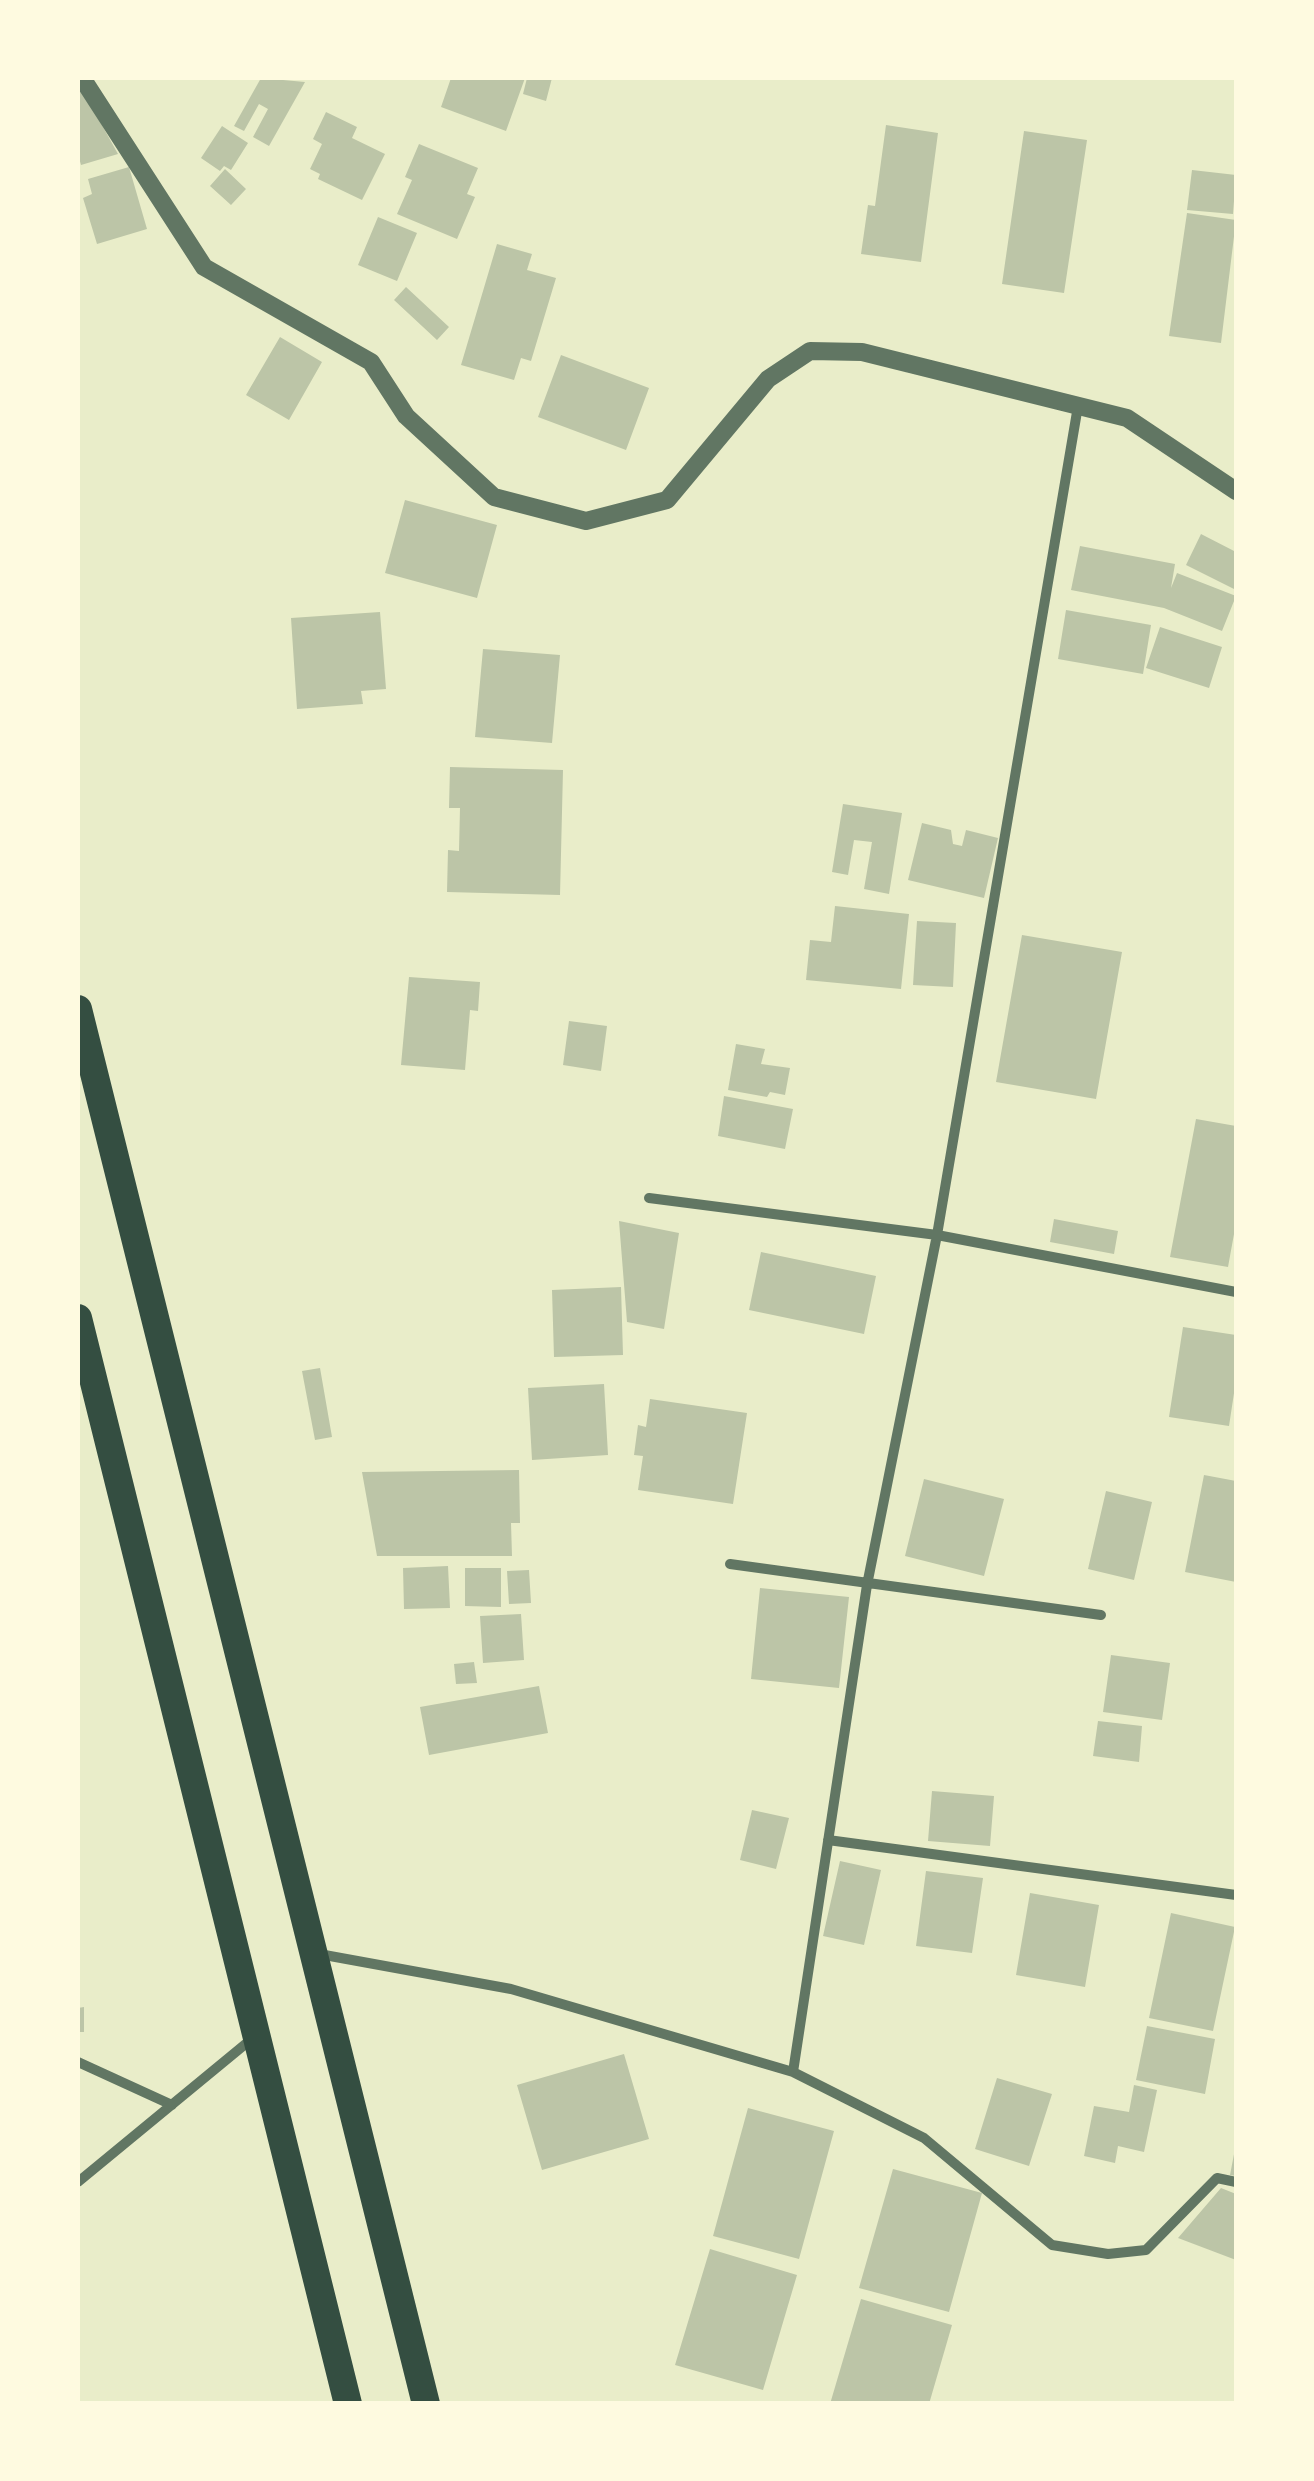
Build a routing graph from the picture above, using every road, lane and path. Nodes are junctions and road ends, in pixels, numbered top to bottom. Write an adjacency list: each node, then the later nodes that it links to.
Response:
1 (82, 78): 2 (street)
2 (1078, 406): 3 (street); 6 (street)
3 (1236, 492)
4 (78, 1009): 14 (highway)
5 (649, 1198): 6 (street)
6 (936, 1235): 7 (street); 10 (street)
7 (1236, 1292)
8 (78, 1318): 15 (highway)
9 (730, 1564): 10 (street)
10 (866, 1585): 11 (street); 12 (street)
11 (1101, 1615)
12 (828, 1840): 13 (street); 17 (street)
13 (1236, 1894)
14 (314, 1953): 17 (street); 22 (highway)
15 (256, 2036): 18 (street); 21 (highway)
16 (78, 2062): 18 (street)
17 (793, 2072): 20 (street)
18 (172, 2104): 19 (street)
19 (78, 2182)
20 (1236, 2182)
21 (348, 2404)
22 (426, 2404)

